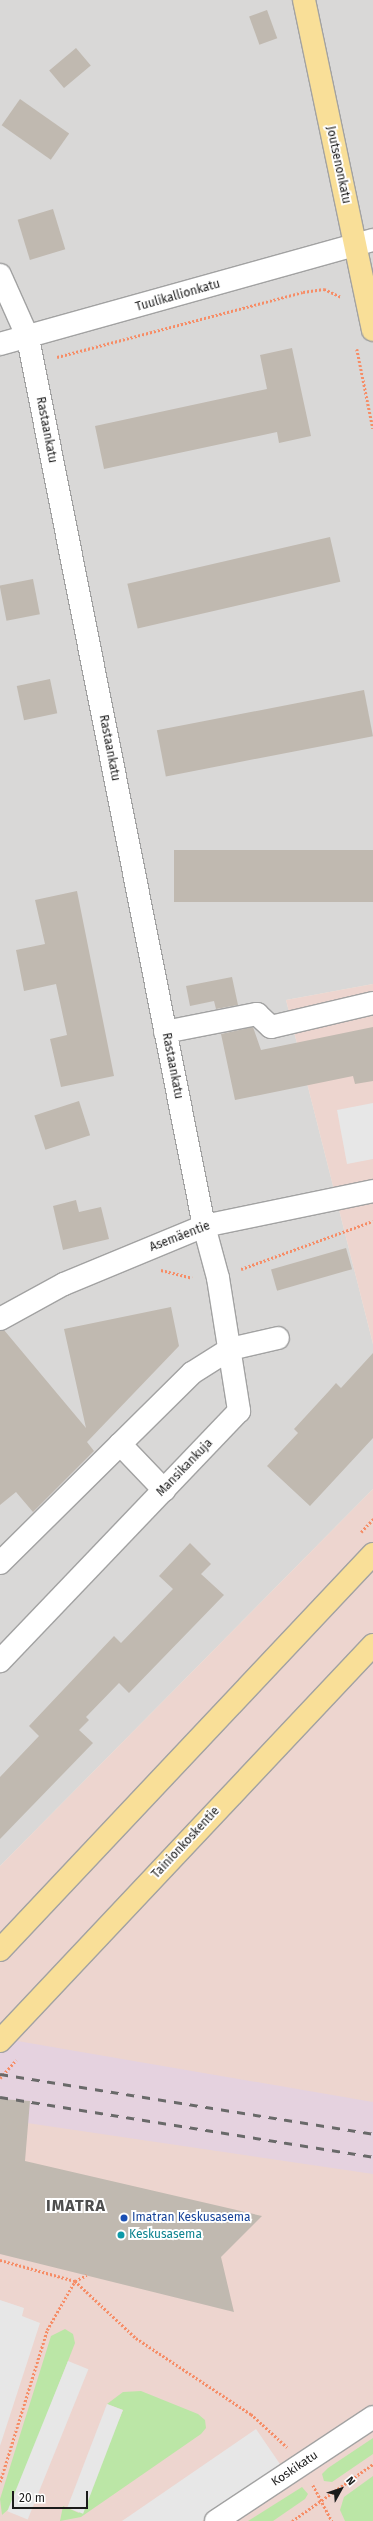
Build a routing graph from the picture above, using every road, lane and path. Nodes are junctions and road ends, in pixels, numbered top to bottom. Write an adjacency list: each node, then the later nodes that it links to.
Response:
1 (304, 0): 2 (main road, Joutsenonkatu)
2 (364, 243): 5 (main road, Joutsenonkatu); 6 (street, Tuulikallionkatu)
3 (0, 275): 6 (street, Rastaankatu)
4 (343, 302): 8 (path)
5 (373, 330)
6 (28, 338): 7 (street, Tuulikallionkatu); 8 (street, Rastaankatu)
7 (0, 344)
8 (32, 363): 10 (street, Rastaankatu)
9 (373, 1003): 10 (street)
10 (165, 1032): 13 (street, Rastaankatu)
11 (373, 1191): 13 (street, Asemäentie)
12 (373, 1221): 15 (path)
13 (204, 1226): 14 (street, Asemäentie); 15 (street, Mansikankuja)
14 (121, 1261): 15 (path); 16 (street, Asemäentie)
15 (218, 1278): 18 (street, Mansikankuja)
16 (0, 1319)
17 (278, 1338): 18 (street)
18 (230, 1349): 19 (street); 20 (street, Mansikankuja)
19 (120, 1444): 20 (street); 22 (street)
20 (164, 1490): 24 (street, Mansikankuja)
21 (373, 1554): 25 (main road)
22 (0, 1563)
23 (373, 1645): 26 (main road, Tainionkoskentie)
24 (0, 1661)
25 (0, 1950)
26 (0, 2042)
27 (0, 2260): 29 (path)
28 (87, 2275): 29 (path)
29 (75, 2281): 31 (path); 33 (path)
30 (373, 2417): 31 (street, Koskikatu)
31 (301, 2464): 34 (path); 35 (street, Koskikatu)
32 (373, 2464): 34 (path)
33 (0, 2482)
34 (322, 2501): 36 (path); 37 (path)
35 (216, 2521)
36 (292, 2521)
37 (332, 2521)

